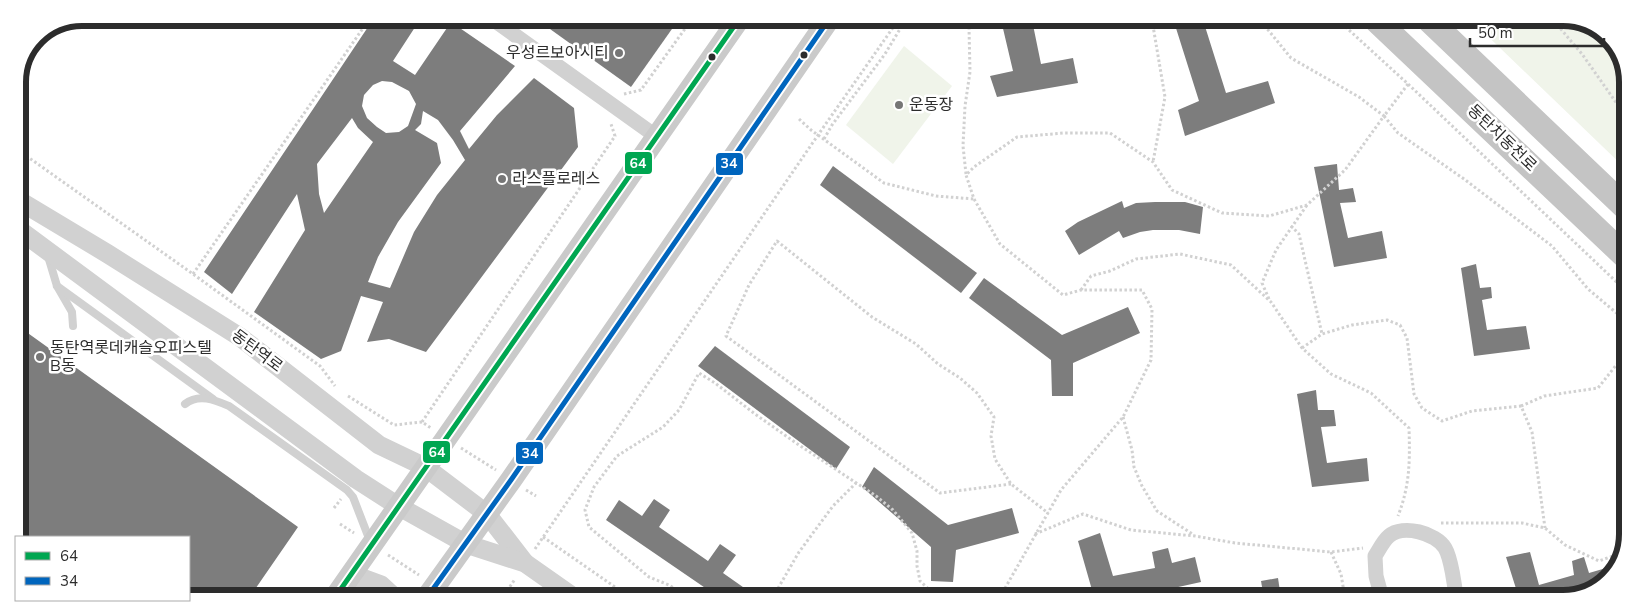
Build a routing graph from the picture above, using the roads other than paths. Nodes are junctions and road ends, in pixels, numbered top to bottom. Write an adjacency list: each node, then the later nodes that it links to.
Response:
1 (502, 26): 6 (street)
2 (734, 26): 6 (main road)
3 (824, 26): 18 (main road)
4 (1383, 26): 11 (main road, 동탄치동천로)
5 (1435, 26): 7 (main road)
6 (656, 137): 16 (main road)
7 (1619, 201)
8 (26, 210): 16 (street, 동탄역로)
9 (26, 235): 10 (street)
10 (46, 250): 12 (lane); 17 (street)
11 (1619, 250)
12 (57, 286): 13 (lane); 14 (lane)
13 (73, 326)
14 (213, 399): 15 (lane); 19 (lane)
15 (186, 404)
16 (425, 466): 17 (main road); 18 (street, 동탄역로)
17 (398, 506): 19 (main road); 20 (street)
18 (487, 514): 20 (main road); 21 (street, 동탄역로)
19 (372, 544): 22 (main road)
20 (466, 544): 21 (street); 24 (main road)
21 (525, 563): 25 (street)
22 (340, 588): 23 (street)
23 (386, 590)
24 (432, 590)
25 (563, 590)
26 (1380, 590): 27 (street)
27 (1455, 590)

